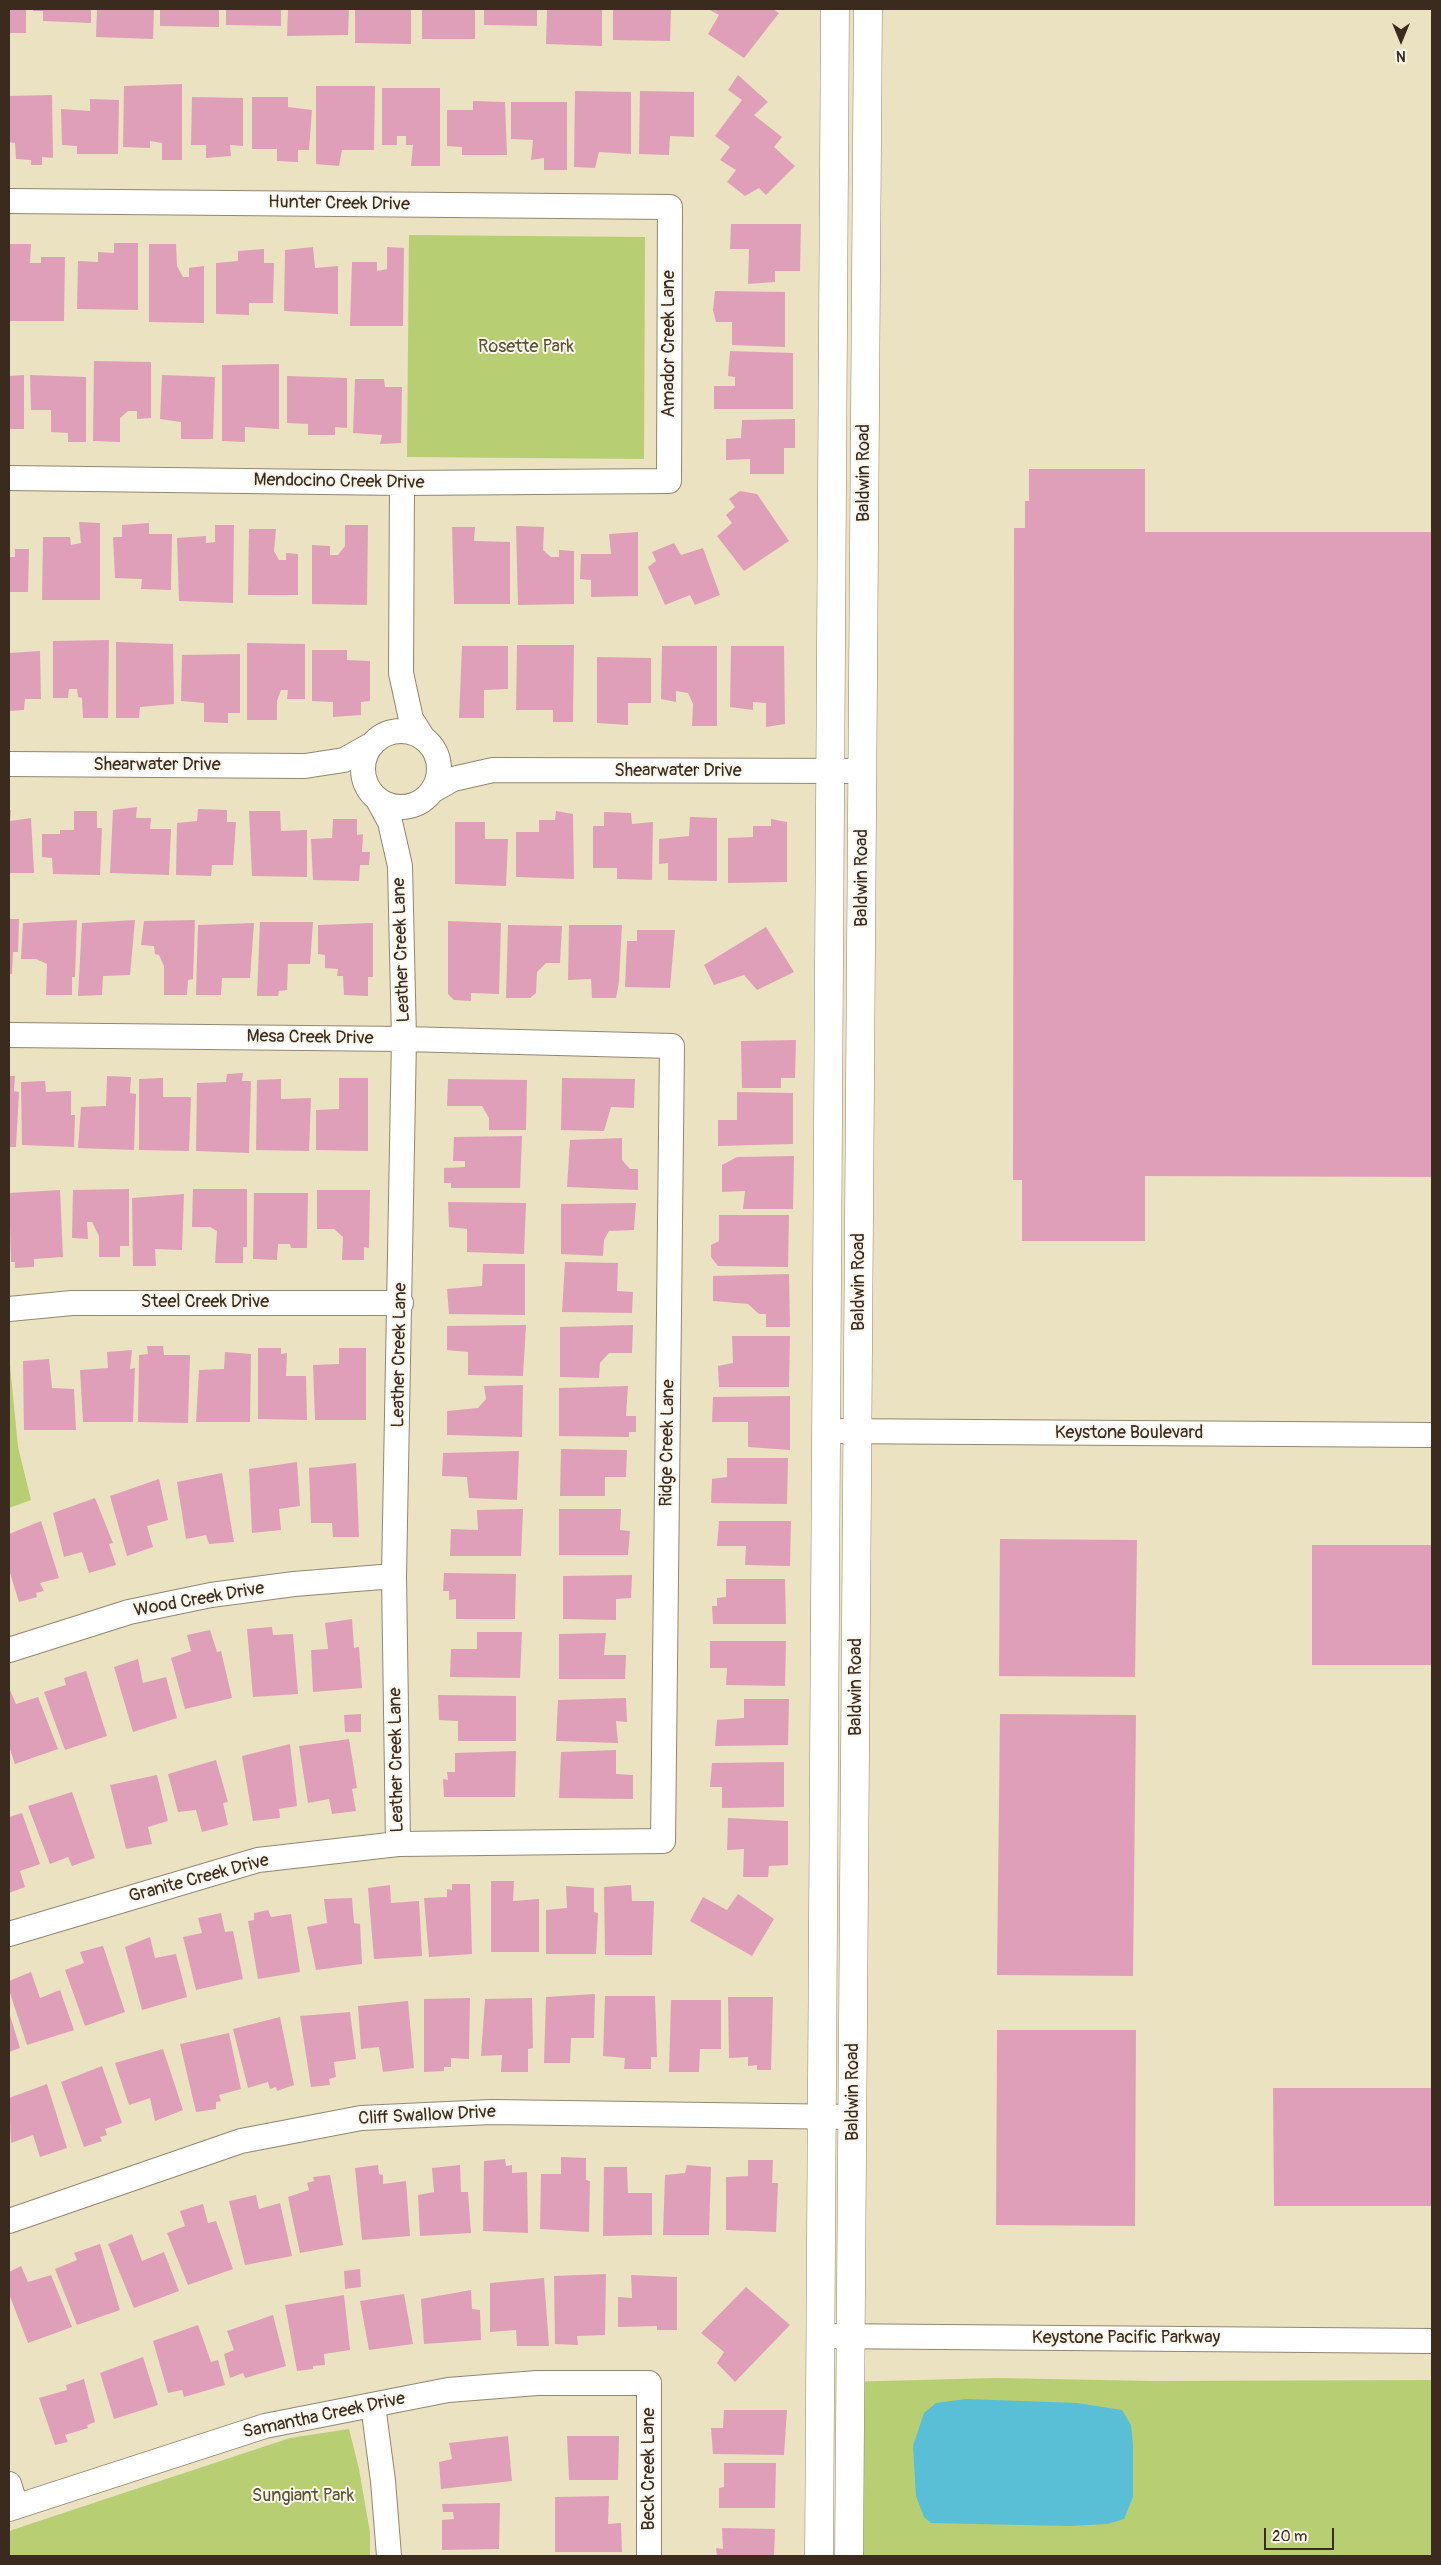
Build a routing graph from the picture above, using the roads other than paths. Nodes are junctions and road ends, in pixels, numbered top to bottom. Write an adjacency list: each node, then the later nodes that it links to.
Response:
1 (835, 9): 14 (main road, Baldwin Road)
2 (868, 9): 15 (main road, Baldwin Road)
3 (9, 201): 4 (street, Hunter Creek Drive)
4 (670, 207): 6 (street, Amador Creek Lane)
5 (9, 478): 7 (street, Mendocino Creek Drive)
6 (669, 481): 7 (street, Mendocino Creek Drive)
7 (402, 483): 8 (street)
8 (401, 673): 9 (street); 10 (street)
9 (374, 742): 10 (street); 12 (street, Shearwater Drive); 16 (street)
10 (427, 742): 13 (street, Shearwater Drive); 17 (street)
11 (9, 764): 12 (street, Shearwater Drive)
12 (305, 766): 16 (street, Shearwater Drive)
13 (493, 770): 14 (street, Shearwater Drive); 17 (street, Shearwater Drive)
14 (830, 771): 15 (street, Shearwater Drive); 24 (main road, Baldwin Road)
15 (862, 771): 25 (main road, Baldwin Road)
16 (374, 796): 17 (street); 18 (street, Leather Creek Lane)
17 (428, 796): 18 (street, Leather Creek Lane)
18 (400, 866): 20 (street, Leather Creek Lane)
19 (9, 1035): 20 (street, Mesa Creek Drive)
20 (404, 1039): 21 (street, Mesa Creek Drive); 22 (street, Leather Creek Lane)
21 (672, 1046): 29 (street, Ridge Creek Lane)
22 (401, 1302): 23 (street, Steel Creek Drive); 27 (street, Leather Creek Lane)
23 (9, 1308)
24 (826, 1431): 25 (street, Keystone Boulevard); 32 (main road, Baldwin Road)
25 (857, 1431): 26 (street, Keystone Boulevard); 33 (main road, Baldwin Road)
26 (1432, 1435)
27 (394, 1576): 28 (street, Wood Creek Drive); 30 (street, Leather Creek Lane)
28 (9, 1650)
29 (663, 1841): 30 (street, Granite Creek Drive)
30 (398, 1844): 31 (street, Granite Creek Drive)
31 (9, 1934)
32 (822, 2117): 33 (street, Cliff Swallow Drive); 34 (street, Cliff Swallow Drive); 35 (main road, Baldwin Road)
33 (852, 2117): 36 (main road, Baldwin Road)
34 (11, 2221)
35 (820, 2336): 36 (street, Keystone Pacific Parkway); 43 (main road, Baldwin Road)
36 (851, 2336): 37 (street, Keystone Pacific Parkway); 44 (main road, Baldwin Road)
37 (1432, 2341)
38 (649, 2383): 39 (street, Samantha Creek Drive); 42 (street, Beck Creek Lane)
39 (373, 2405): 40 (street, Samantha Creek Drive); 41 (street)
40 (11, 2500)
41 (388, 2556)
42 (649, 2556)
43 (819, 2556)
44 (849, 2556)

